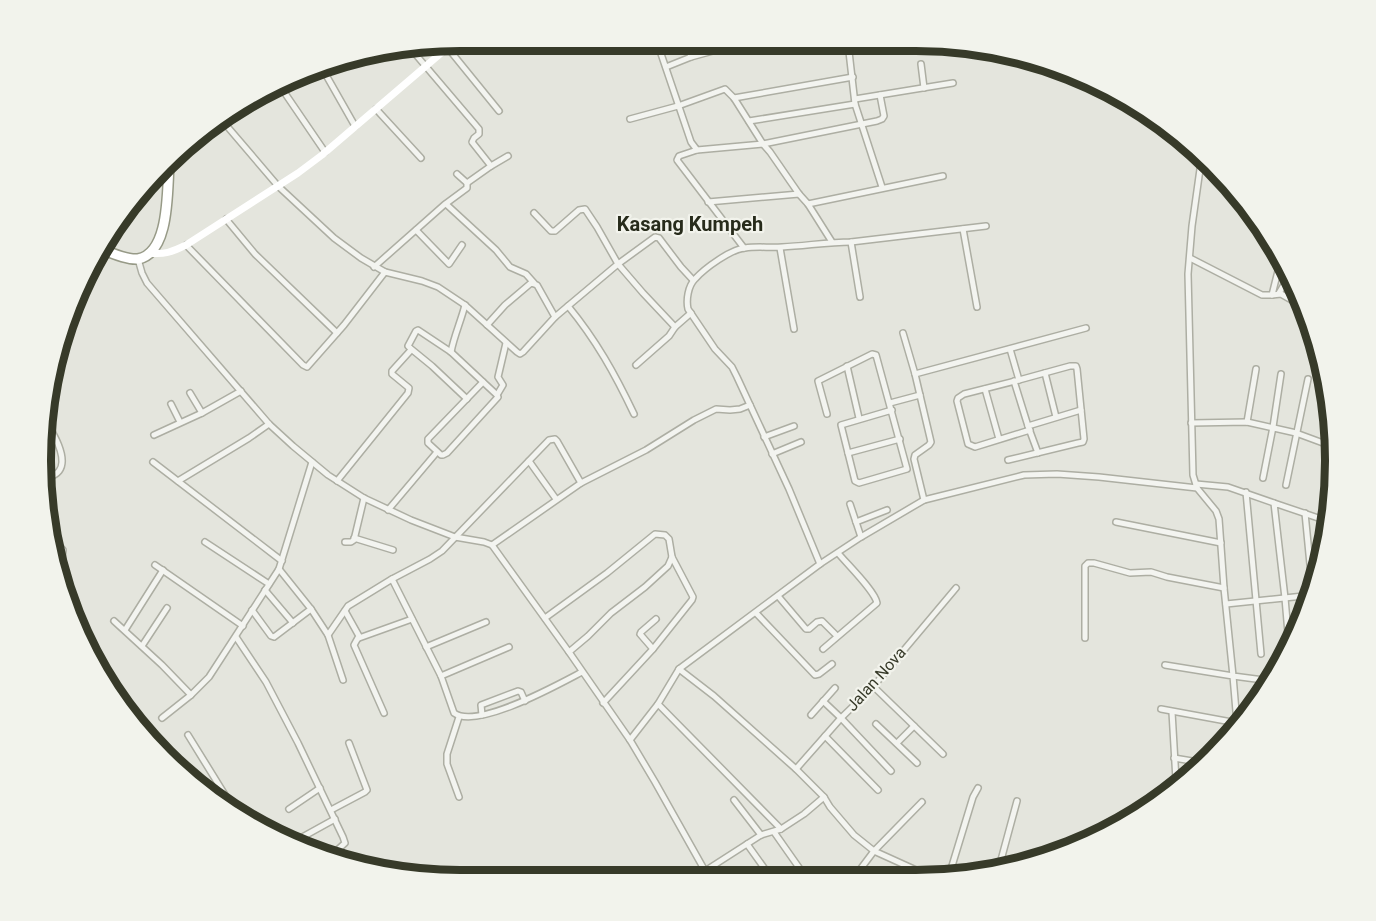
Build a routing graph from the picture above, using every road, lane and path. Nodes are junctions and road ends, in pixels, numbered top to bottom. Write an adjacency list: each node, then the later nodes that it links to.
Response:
1 (451, 51): 22 (street)
2 (660, 51): 11 (street)
3 (689, 51): 8 (street)
4 (711, 51): 8 (street)
5 (849, 51): 13 (street)
6 (442, 52): 10 (street)
7 (415, 54): 10 (street)
8 (691, 57): 11 (street)
9 (921, 64): 15 (street)
10 (425, 66): 21 (street); 33 (street)
11 (666, 67): 20 (street)
12 (326, 75): 27 (street)
13 (853, 77): 18 (street); 19 (street)
14 (953, 83): 15 (street)
15 (924, 88): 17 (street)
16 (283, 91): 30 (street)
17 (880, 95): 19 (street); 25 (street)
18 (734, 98): 20 (street); 24 (street)
19 (855, 102): 24 (street); 25 (street)
20 (678, 106): 23 (street); 29 (street)
21 (376, 109): 27 (street); 32 (street)
22 (500, 111)
23 (630, 119)
24 (750, 121): 28 (street)
25 (861, 124): 28 (street); 40 (street)
26 (226, 125): 39 (street)
27 (355, 126): 30 (street)
28 (763, 144): 29 (street); 41 (street)
29 (697, 150): 42 (street)
30 (326, 152): 39 (street)
31 (508, 156): 33 (street)
32 (421, 158)
33 (491, 166): 38 (street)
34 (1201, 167): 58 (street)
35 (168, 174): 57 (highway)
36 (457, 174): 38 (street)
37 (943, 176): 40 (street)
38 (467, 183): 43 (street)
39 (278, 186): 46 (street); 61 (street)
40 (882, 187): 44 (street)
41 (799, 194): 42 (street); 44 (street)
42 (708, 202): 54 (street)
43 (446, 204): 49 (street); 66 (street)
44 (808, 204): 50 (street)
45 (534, 213): 60 (street)
46 (226, 219): 52 (street); 79 (street)
47 (986, 226): 48 (street)
48 (963, 229): 51 (street); 72 (street)
49 (416, 230): 53 (street); 61 (street)
50 (832, 242): 51 (street); 55 (street)
51 (851, 242): 68 (street)
52 (186, 245): 57 (street); 79 (street)
53 (462, 245)
54 (744, 248): 55 (street); 64 (street)
55 (780, 248): 78 (street)
56 (109, 252): 59 (highway)
57 (149, 253): 59 (highway)
58 (1190, 258): 67 (street); 111 (street)
59 (138, 259): 95 (street)
60 (618, 264): 64 (street); 71 (street); 76 (street)
61 (374, 267): 63 (street)
62 (1279, 271): 67 (street)
63 (385, 272): 70 (street); 79 (street)
64 (693, 280): 73 (street)
65 (1284, 282): 67 (street)
66 (534, 283): 74 (street); 75 (street)
67 (1275, 294): 69 (street)
68 (860, 297)
69 (1292, 300)
70 (465, 305): 75 (street); 84 (street)
71 (568, 306): 74 (street); 105 (street)
72 (976, 307)
73 (691, 313): 76 (street); 101 (street)
74 (555, 317): 81 (street)
75 (487, 325): 81 (street)
76 (675, 327): 85 (street)
77 (1086, 328): 82 (street)
78 (794, 329)
79 (337, 333)
80 (903, 333): 89 (street)
81 (506, 343): 97 (street)
82 (1010, 349): 89 (street); 92 (street)
83 (411, 350): 84 (street); 99 (street); 135 (street)
84 (451, 352): 93 (street)
85 (636, 365)
86 (847, 366): 102 (street); 106 (street); 108 (street)
87 (1256, 369): 110 (street)
88 (1045, 373): 92 (street); 103 (street); 107 (street)
89 (915, 374): 98 (street)
90 (1281, 374): 114 (street)
91 (1308, 379): 117 (street)
92 (1017, 380): 94 (street); 115 (street)
93 (483, 382): 97 (street); 99 (street)
94 (985, 389): 121 (street); 121 (street)
95 (240, 391): 104 (street); 112 (street)
96 (190, 393): 104 (street)
97 (497, 395): 124 (street)
98 (920, 395): 102 (street); 142 (street)
99 (467, 399): 124 (street)
100 (171, 404): 109 (street)
101 (750, 405): 119 (street); 136 (street)
102 (891, 406): 108 (street); 120 (street)
103 (1081, 410): 107 (street); 126 (street)
104 (202, 413): 109 (street)
105 (634, 414)
106 (827, 414)
107 (1056, 417): 115 (street)
108 (859, 418): 125 (street)
109 (180, 422): 118 (street)
110 (1247, 422): 111 (street); 114 (street)
111 (1191, 423): 138 (street)
112 (269, 424): 131 (street); 134 (street)
113 (794, 426): 119 (street)
114 (1273, 427): 117 (street); 133 (street)
115 (1029, 428): 121 (street); 126 (street)
116 (52, 432): 132 (street)
117 (1296, 433): 123 (street); 137 (street)
118 (154, 435)
119 (764, 437): 127 (street)
120 (900, 439): 125 (street); 125 (street)
121 (999, 439)
122 (801, 442): 127 (street)
123 (1324, 443)
124 (437, 452): 145 (street)
125 (848, 453)
126 (1038, 453): 128 (street)
127 (772, 454): 162 (street)
128 (1008, 460)
129 (529, 461): 136 (street); 141 (street); 151 (street)
130 (153, 462): 134 (street)
131 (312, 462): 135 (street); 161 (street)
132 (52, 477)
133 (1263, 478)
134 (178, 481): 161 (street)
135 (337, 481): 140 (street)
136 (581, 483): 141 (street)
137 (1286, 485)
138 (1196, 486): 139 (street); 142 (street); 156 (street)
139 (1246, 492): 143 (street); 174 (street)
140 (364, 498): 145 (street); 153 (street)
141 (556, 499): 157 (street)
142 (924, 500): 152 (street)
143 (1274, 503): 147 (street); 173 (street)
144 (850, 504): 149 (street)
145 (388, 510): 151 (street)
146 (887, 510): 149 (street)
147 (1305, 513): 148 (street); 165 (street)
148 (1320, 519)
149 (856, 522): 152 (street)
150 (1116, 522): 156 (street)
151 (454, 537): 157 (street); 167 (street)
152 (861, 537): 159 (street)
153 (354, 538): 155 (street); 158 (street)
154 (205, 542): 168 (street)
155 (345, 542)
156 (1221, 543): 170 (street)
157 (492, 545): 181 (street)
158 (393, 550)
159 (838, 553): 162 (street); 191 (street)
160 (672, 557): 181 (street); 198 (street); 200 (street)
161 (282, 561): 164 (street)
162 (820, 564): 171 (street)
163 (155, 565): 166 (street)
164 (279, 568): 168 (street); 177 (street)
165 (1310, 568)
166 (163, 570): 187 (street); 188 (street)
167 (393, 579): 179 (street); 182 (street)
168 (267, 587): 178 (street); 186 (street)
169 (956, 588): 211 (street, Jalan Nova)
170 (1224, 588): 175 (street); 194 (street)
171 (778, 596): 180 (street); 191 (street)
172 (1301, 597): 173 (street)
173 (1285, 598): 174 (street); 189 (street)
174 (1256, 601): 175 (street); 201 (street)
175 (1226, 604): 207 (street)
176 (167, 608): 195 (street)
177 (311, 609): 186 (street); 190 (street)
178 (252, 610): 186 (street); 187 (street)
179 (345, 611): 190 (street); 193 (street)
180 (756, 613): 202 (street); 204 (street)
181 (545, 618): 200 (street)
182 (412, 619): 193 (street); 196 (street)
183 (656, 619): 198 (street)
184 (114, 621): 188 (street)
185 (486, 622): 196 (street)
186 (293, 623)
187 (243, 626): 192 (street)
188 (125, 630): 195 (street)
189 (1288, 631)
190 (328, 635): 208 (street)
191 (837, 636): 199 (street)
192 (236, 637): 212 (street); 241 (street)
193 (359, 638): 219 (street)
194 (1085, 638)
195 (142, 646): 212 (street)
196 (426, 647): 206 (street)
197 (508, 647): 206 (street)
198 (653, 649): 215 (street)
199 (823, 649)
200 (569, 652): 205 (street)
201 (1261, 654)
202 (832, 664)
203 (1165, 665): 207 (street)
204 (680, 669): 216 (street); 238 (street)
205 (582, 672): 213 (street); 215 (street)
206 (441, 676): 223 (street)
207 (1233, 676): 209 (street); 220 (street)
208 (343, 680)
209 (1261, 680)
210 (835, 688): 214 (street)
211 (872, 688): 225 (street, Jalan Nova); 228 (street)
212 (191, 695): 224 (street)
213 (525, 701): 221 (street); 221 (street)
214 (823, 701): 222 (street); 225 (street)
215 (603, 703): 231 (street)
216 (658, 704): 231 (street); 253 (street)
217 (1161, 709): 218 (street)
218 (1172, 712): 226 (street); 235 (street)
219 (384, 713)
220 (1238, 713)
221 (482, 715): 223 (street)
222 (811, 715)
223 (459, 717): 245 (street)
224 (162, 718)
225 (841, 718): 230 (street, Jalan Nova); 239 (street)
226 (1231, 722)
227 (876, 724): 232 (street)
228 (914, 726): 232 (street); 234 (street)
229 (188, 735): 244 (street)
230 (825, 736): 238 (street, Jalan Nova); 243 (street)
231 (630, 740): 262 (street)
232 (897, 743): 237 (street)
233 (349, 744): 251 (street)
234 (943, 754)
235 (1174, 758): 236 (street); 240 (street)
236 (1193, 761)
237 (917, 763)
238 (796, 768): 246 (street)
239 (891, 771)
240 (1176, 776)
241 (320, 788): 250 (street); 251 (street)
242 (978, 788): 261 (street)
243 (878, 790)
244 (225, 795)
245 (459, 797)
246 (824, 797): 253 (street); 259 (street)
247 (734, 800): 255 (street)
248 (1017, 801): 260 (street)
249 (922, 802): 259 (street)
250 (289, 809)
251 (331, 810): 252 (street)
252 (335, 819): 256 (street); 258 (street)
253 (781, 829): 254 (street)
254 (774, 832): 255 (street); 265 (street)
255 (761, 835): 257 (street)
256 (301, 838)
257 (747, 844): 263 (street); 264 (street)
258 (337, 850)
259 (874, 851): 266 (street); 267 (street)
260 (1001, 861)
261 (951, 868)
262 (704, 870)
263 (708, 870)
264 (766, 870)
265 (801, 870)
266 (860, 870)
267 (916, 870)

